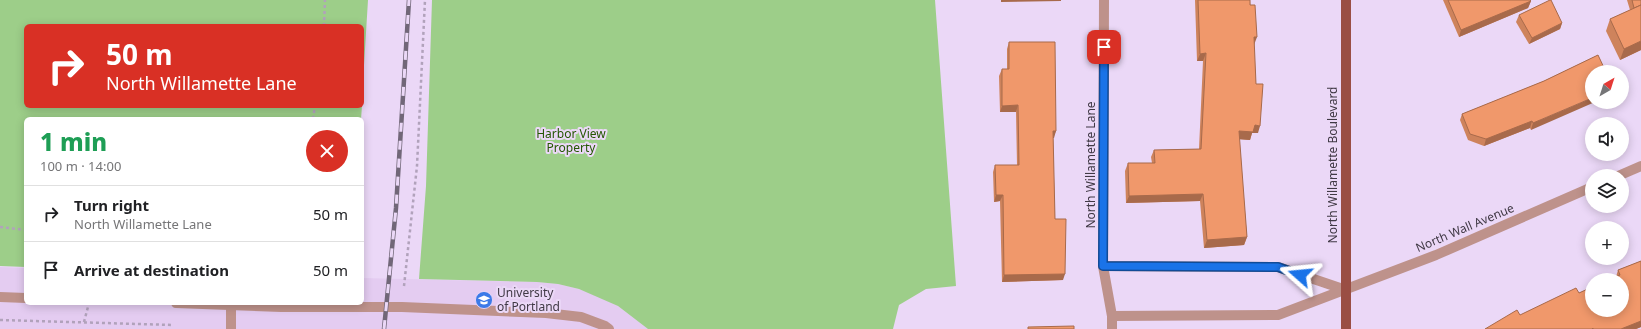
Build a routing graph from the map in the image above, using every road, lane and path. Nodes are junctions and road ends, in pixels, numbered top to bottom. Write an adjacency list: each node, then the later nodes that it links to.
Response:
1 (325, 0): 5 (path)
2 (425, 0): 17 (path)
3 (1104, 0): 11 (street, North Willamette Lane)
4 (1346, 0): 12 (main road, North Willamette Boulevard)
5 (324, 24)
6 (1641, 166): 7 (street)
7 (1629, 171)
8 (1585, 190): 12 (street, North Wall Avenue)
9 (0, 227): 10 (path)
10 (24, 230)
11 (1103, 266): 12 (street); 18 (street, North Willamette Lane)
12 (1346, 290): 18 (street, North Wall Avenue); 25 (main road, North Willamette Boulevard)
13 (0, 297): 14 (street)
14 (24, 298)
15 (89, 305): 20 (path)
16 (231, 305): 17 (street); 22 (street)
17 (402, 306): 23 (street)
18 (1112, 316): 24 (street, North Willamette Lane)
19 (0, 320): 20 (path)
20 (84, 322): 21 (path)
21 (176, 325)
22 (231, 329)
23 (609, 329)
24 (1112, 329)
25 (1346, 329)

